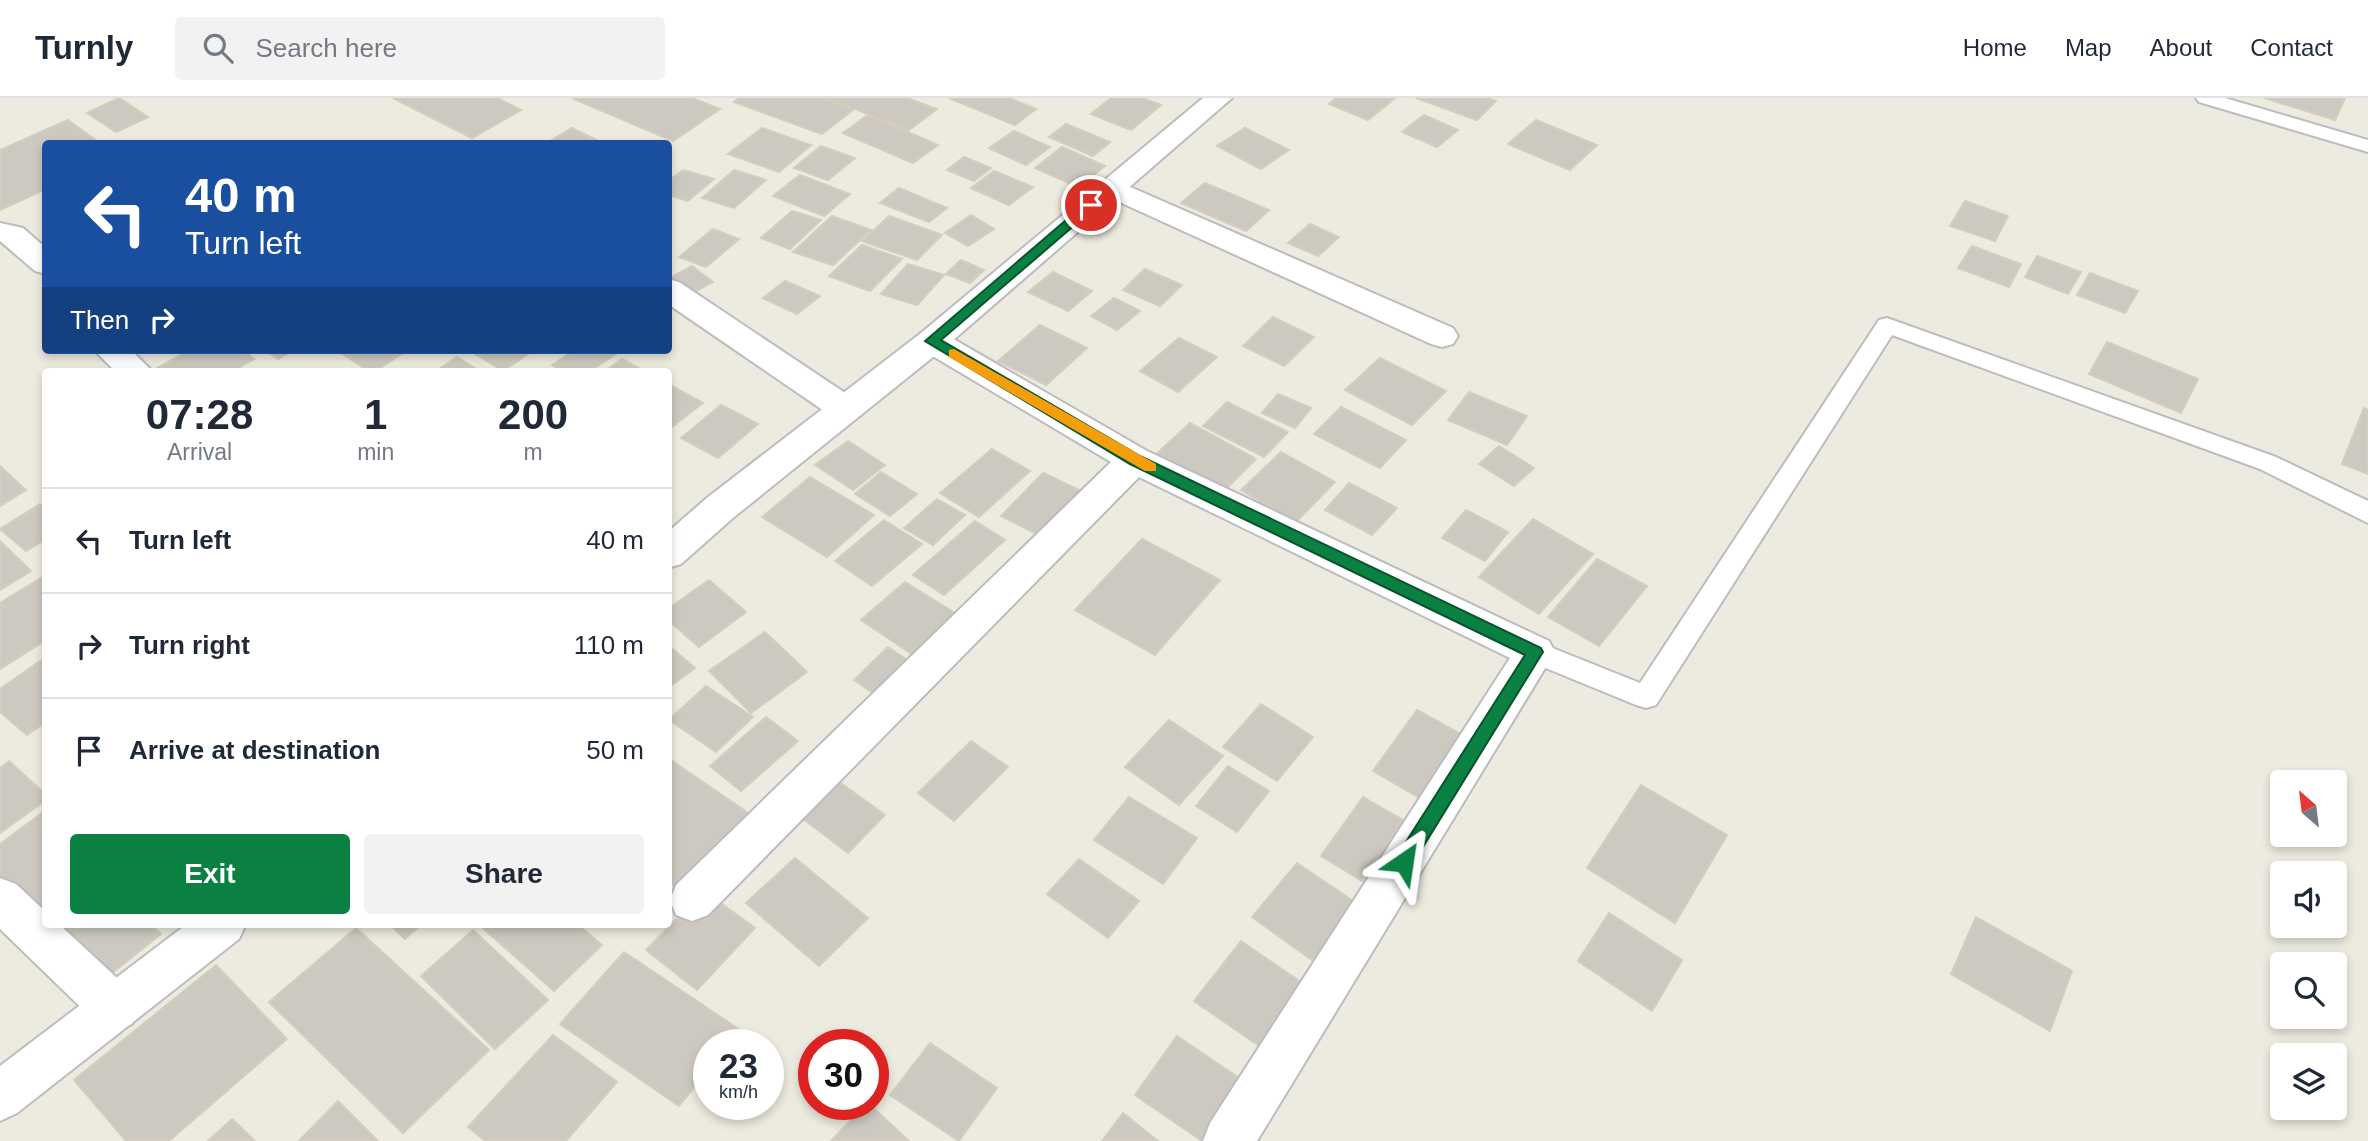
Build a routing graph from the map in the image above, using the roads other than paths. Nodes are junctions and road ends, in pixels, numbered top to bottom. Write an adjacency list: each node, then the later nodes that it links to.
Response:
1 (1219, 98): 4 (street)
2 (2205, 98): 3 (lane)
3 (2368, 146)
4 (1112, 188): 8 (street); 9 (street)
5 (0, 232): 6 (street)
6 (42, 261)
7 (672, 292): 12 (street)
8 (1442, 336)
9 (932, 341): 12 (street); 13 (street)
10 (115, 354): 11 (street)
11 (132, 368)
12 (845, 409): 15 (street)
13 (1135, 460): 16 (street); 18 (street)
14 (2368, 514): 16 (lane)
15 (672, 550)
16 (1535, 652): 22 (street)
17 (0, 899): 20 (street)
18 (692, 900)
19 (218, 928): 20 (street)
20 (115, 1008): 21 (street)
21 (0, 1096)
22 (1228, 1141)

